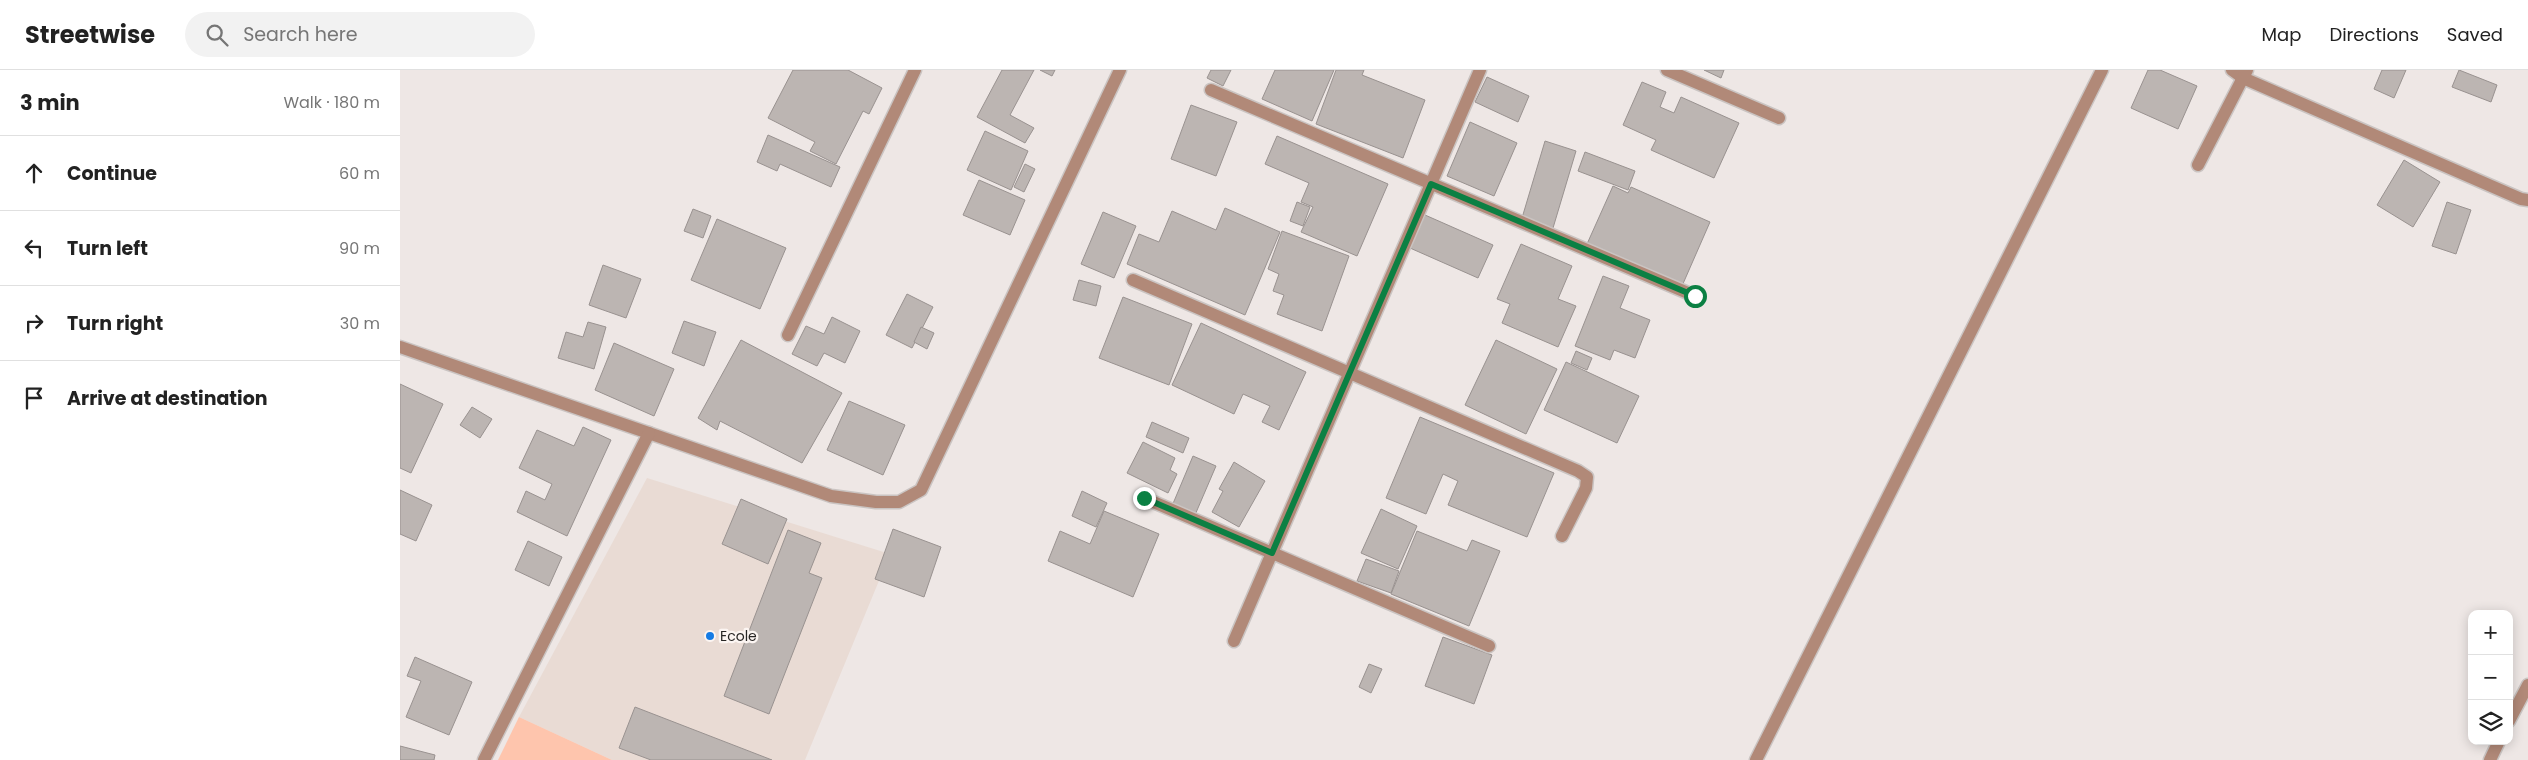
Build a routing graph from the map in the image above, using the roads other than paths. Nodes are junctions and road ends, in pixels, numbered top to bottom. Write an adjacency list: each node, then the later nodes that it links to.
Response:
1 (915, 70): 15 (street)
2 (1120, 70): 18 (street)
3 (1480, 70): 11 (street)
4 (1667, 70): 9 (street)
5 (2102, 70): 28 (street)
6 (2232, 70): 7 (street)
7 (2245, 74): 10 (street); 12 (street)
8 (1211, 90): 11 (street)
9 (1779, 118)
10 (2198, 165)
11 (1431, 184): 14 (street); 17 (street)
12 (2528, 200)
13 (1134, 280): 17 (street)
14 (1695, 296)
15 (788, 334)
16 (401, 349): 18 (street)
17 (1350, 372): 20 (street); 21 (street)
18 (649, 433): 27 (street)
19 (1144, 498): 21 (street)
20 (1562, 536)
21 (1272, 553): 22 (street); 23 (street)
22 (1234, 641)
23 (1489, 646)
24 (2528, 685): 25 (street)
25 (2513, 713)
26 (2497, 745): 29 (street)
27 (484, 760)
28 (1756, 760)
29 (2490, 760)

